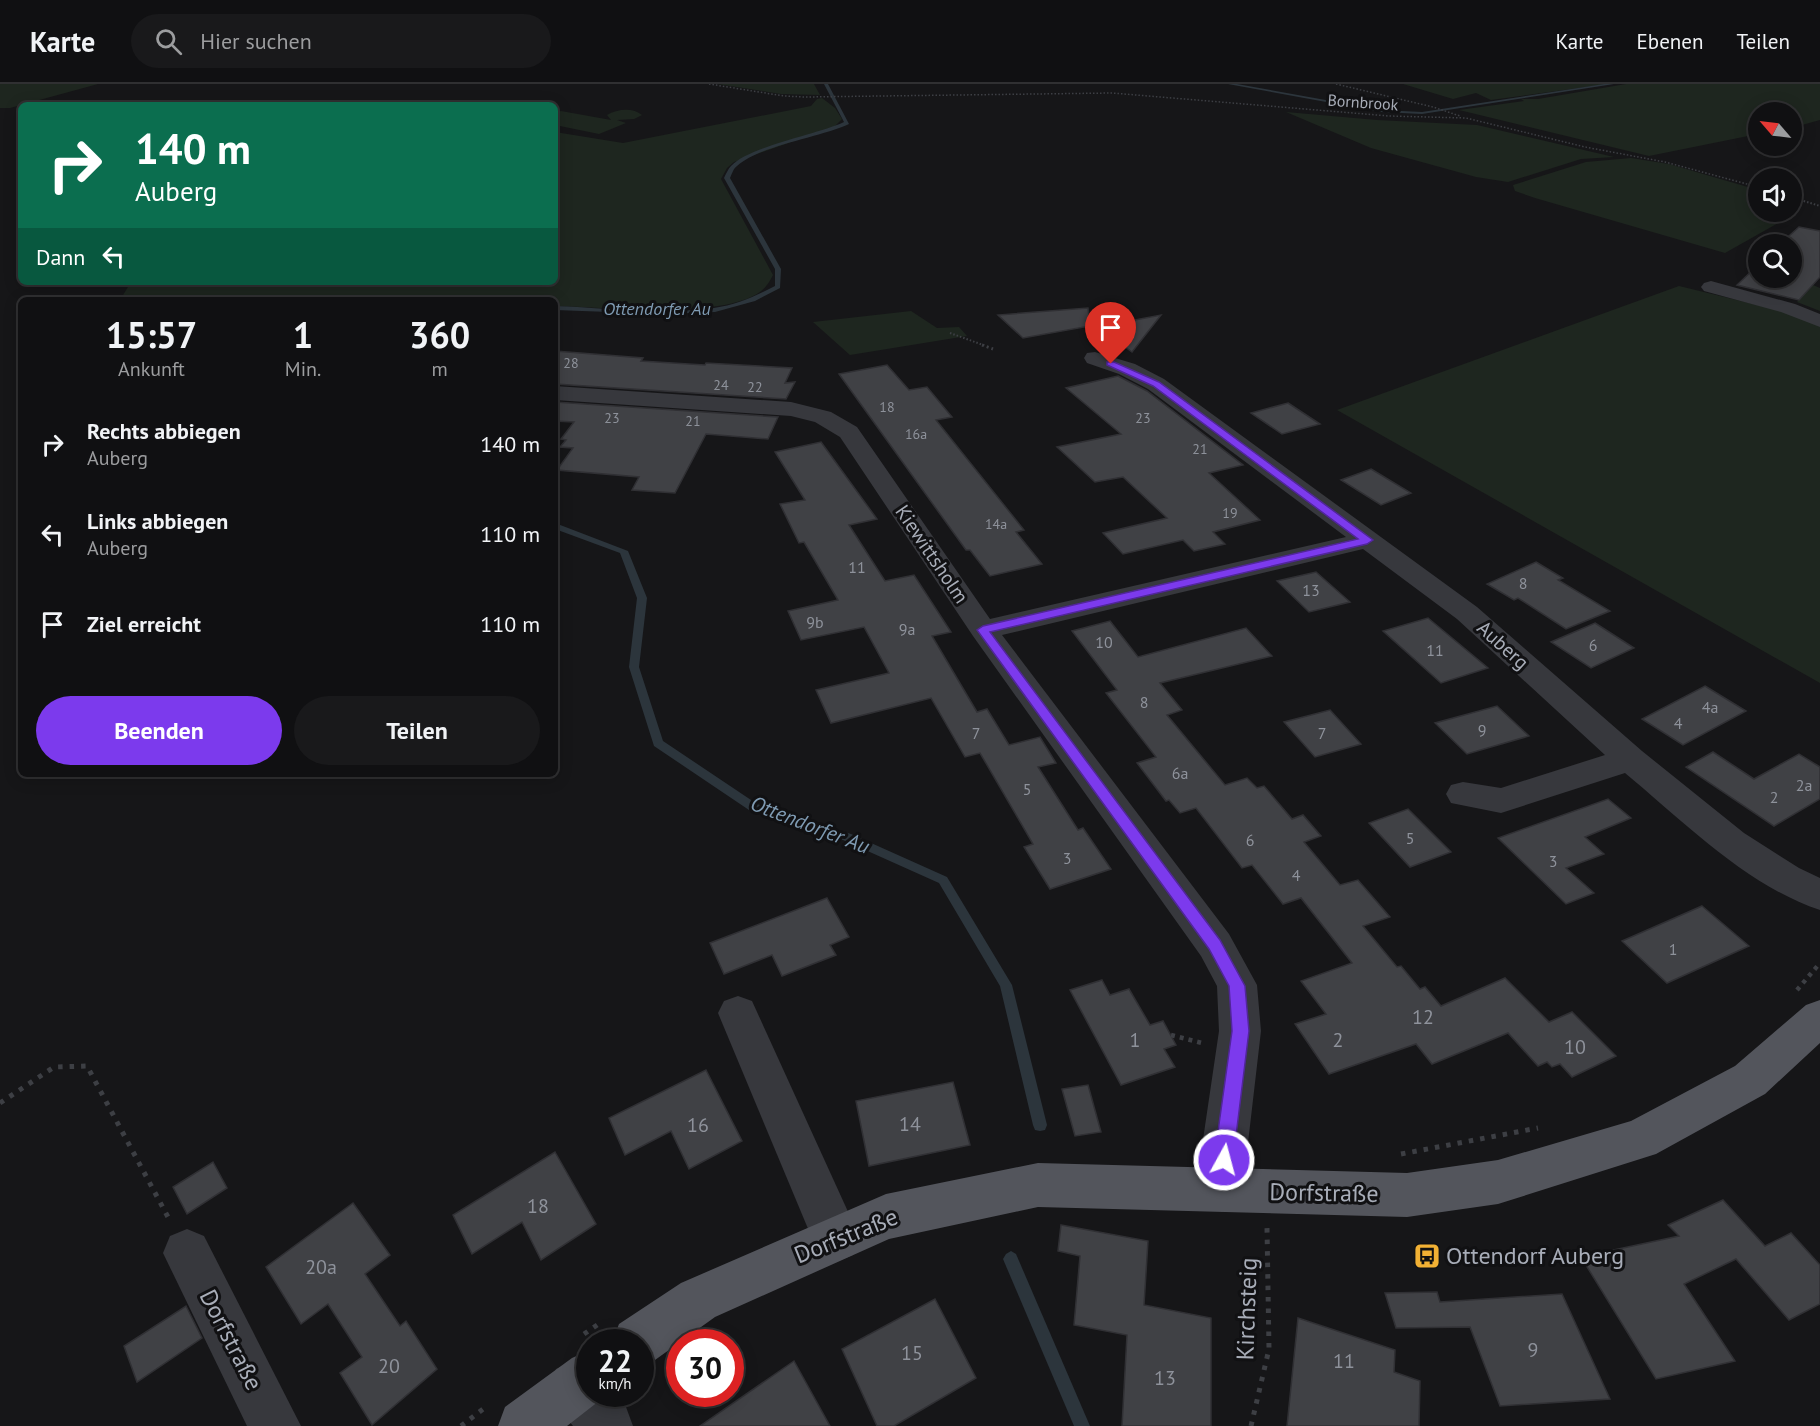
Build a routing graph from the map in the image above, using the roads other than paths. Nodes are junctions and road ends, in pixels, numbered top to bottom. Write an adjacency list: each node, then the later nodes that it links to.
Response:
1 (1711, 287): 2 (street)
2 (1820, 321)
3 (1095, 358): 5 (street, Auberg)
4 (558, 393): 6 (street, Kiewittsholm)
5 (1367, 540): 6 (street); 7 (street, Auberg)
6 (983, 630): 12 (street, Kiewittsholm)
7 (1630, 759): 8 (street); 9 (street, Auberg)
8 (1463, 794)
9 (1820, 895)
10 (738, 1013): 13 (street)
11 (1820, 1017): 12 (main road, Dorfstraße)
12 (1222, 1190): 13 (main road, Dorfstraße)
13 (836, 1238): 15 (main road, Dorfstraße)
14 (187, 1253): 18 (street, Dorfstraße)
15 (654, 1330)
16 (576, 1386): 19 (main road)
17 (596, 1407): 20 (street)
18 (275, 1426)
19 (524, 1426)
20 (607, 1426)

